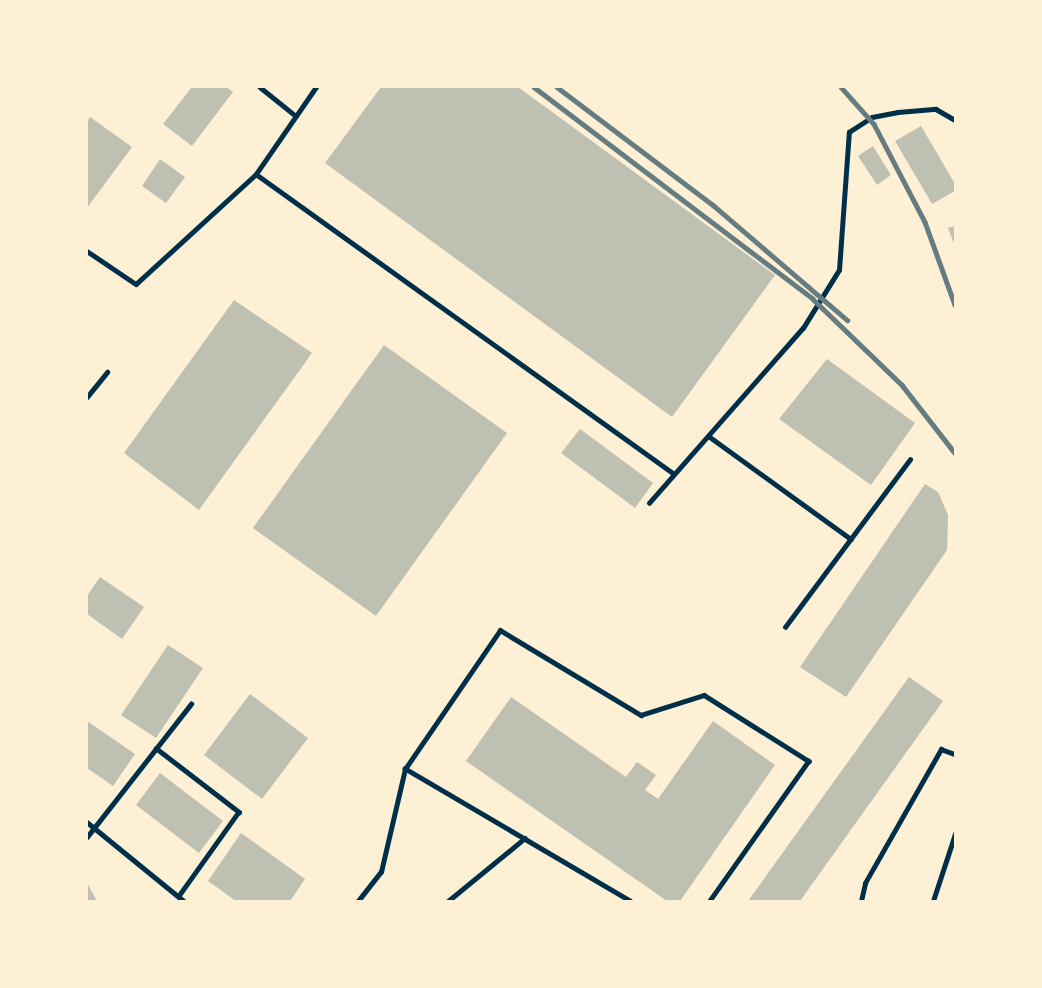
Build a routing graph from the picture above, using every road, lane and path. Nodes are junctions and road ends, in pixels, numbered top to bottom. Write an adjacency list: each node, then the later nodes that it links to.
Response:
1 (260, 87): 3 (lane)
2 (316, 87): 3 (lane)
3 (296, 116): 5 (lane)
4 (955, 120): 9 (lane)
5 (256, 174): 6 (lane); 11 (lane)
6 (87, 251)
7 (107, 372): 8 (lane)
8 (87, 397)
9 (710, 437): 11 (lane); 13 (lane)
10 (910, 459): 13 (lane)
11 (673, 473): 12 (lane)
12 (649, 503)
13 (850, 539): 14 (lane)
14 (785, 627)
15 (191, 704): 16 (lane)
16 (156, 748): 20 (lane); 24 (lane)
17 (955, 754): 30 (lane)
18 (405, 769): 23 (lane); 26 (lane); 29 (lane)
19 (87, 822): 20 (lane)
20 (94, 828): 22 (lane); 24 (lane)
21 (955, 834): 31 (lane)
22 (87, 837)
23 (525, 838): 27 (lane); 28 (lane)
24 (179, 896): 25 (lane)
25 (184, 901)
26 (358, 901)
27 (448, 901)
28 (629, 901)
29 (710, 901)
30 (861, 901)
31 (933, 901)

